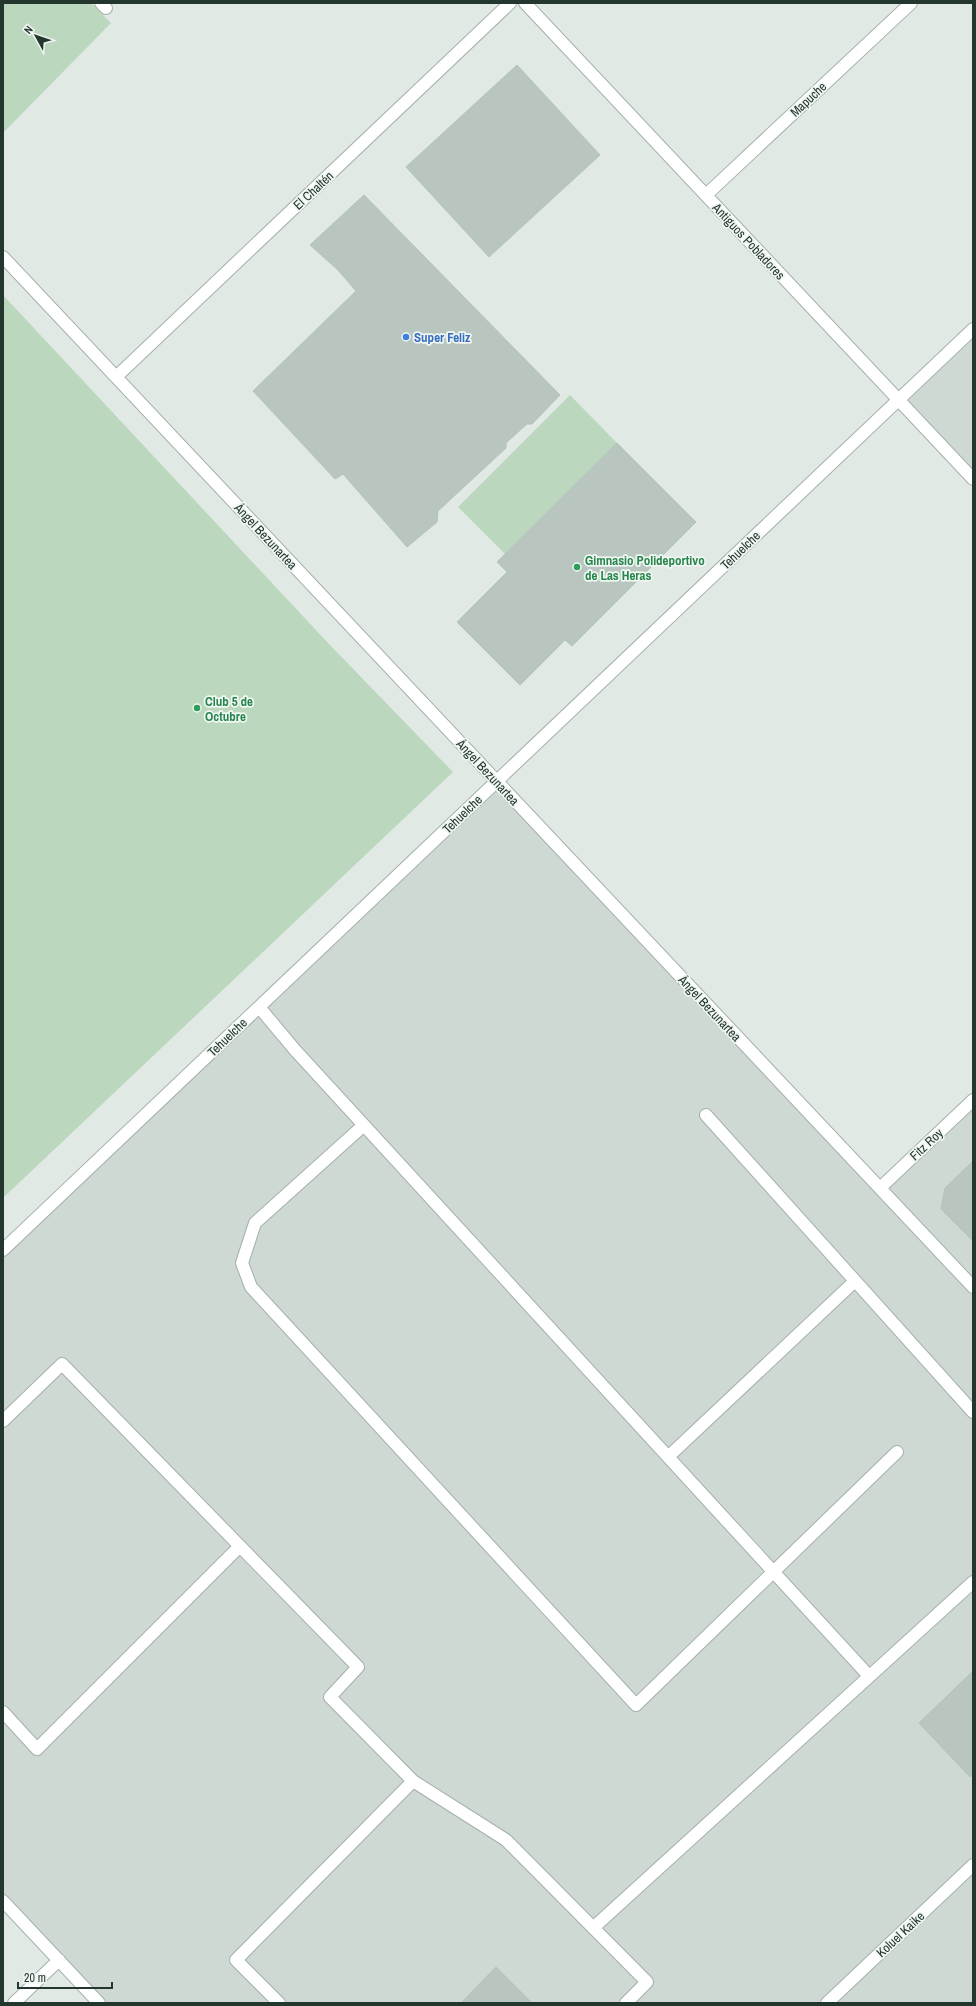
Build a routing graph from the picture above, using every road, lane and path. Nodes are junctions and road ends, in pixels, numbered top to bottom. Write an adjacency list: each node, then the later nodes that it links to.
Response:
1 (510, 3): 7 (street, El Chaltén)
2 (525, 3): 4 (street, Antiguos Pobladores)
3 (911, 3): 4 (street, Mapuche)
4 (706, 195): 8 (street, Antiguos Pobladores)
5 (3, 256): 7 (street, Ángel Bezunartea)
6 (973, 329): 8 (street, Tehuelche)
7 (116, 377): 10 (street, Ángel Bezunartea)
8 (899, 399): 9 (street, Antiguos Pobladores); 10 (street, Tehuelche)
9 (973, 479)
10 (497, 781): 11 (street, Tehuelche); 15 (street, Ángel Bezunartea)
11 (259, 1007): 14 (street); 16 (street, Tehuelche)
12 (973, 1100): 15 (street, Fitz Roy)
13 (706, 1114): 17 (street)
14 (364, 1125): 22 (street); 24 (street)
15 (880, 1188): 18 (street, Ángel Bezunartea)
16 (3, 1250)
17 (855, 1281): 19 (street); 22 (street)
18 (973, 1287)
19 (973, 1412)
20 (3, 1422): 23 (street)
21 (897, 1452): 24 (street)
22 (668, 1456): 24 (street)
23 (240, 1546): 27 (street); 28 (street)
24 (773, 1571): 26 (street)
25 (973, 1582): 26 (street)
26 (869, 1676): 31 (street)
27 (3, 1712)
28 (413, 1781): 31 (street); 35 (street)
29 (973, 1865): 37 (street, Koluel Kaike)
30 (3, 1901): 32 (street)
31 (593, 1928): 36 (street)
32 (59, 1960): 33 (street); 34 (street)
33 (14, 2003)
34 (99, 2003)
35 (279, 2003)
36 (626, 2003)
37 (827, 2003)

